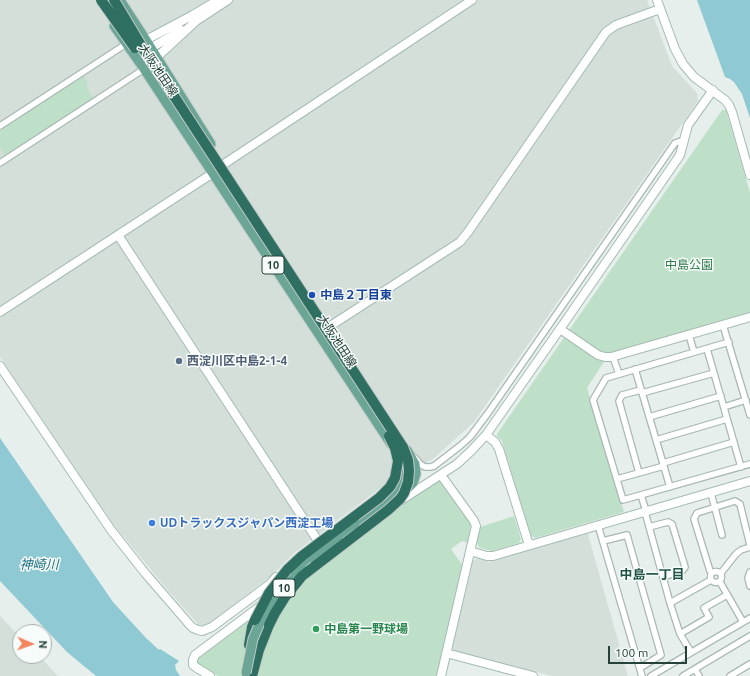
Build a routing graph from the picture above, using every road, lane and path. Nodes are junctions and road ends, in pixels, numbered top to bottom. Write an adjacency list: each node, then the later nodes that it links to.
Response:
1 (96, 0): 12 (main road, 大阪池田線 / 10)
2 (102, 0): 93 (highway, bridge)
3 (107, 0): 12 (highway)
4 (114, 0): 93 (highway, bridge)
5 (120, 0): 13 (main road, 大阪池田線 / 10)
6 (218, 0): 13 (street)
7 (228, 0): 11 (street)
8 (472, 0): 22 (street)
9 (657, 0): 10 (street)
10 (660, 9): 18 (street); 29 (street)
11 (196, 21): 15 (street); 16 (street)
12 (119, 34): 14 (main road, 大阪池田線 / 10)
13 (146, 40): 14 (street); 15 (main road, 大阪池田線 / 10)
14 (126, 44): 15 (street); 17 (main road, 大阪池田線 / 10); 19 (street)
15 (151, 48): 16 (main road, 大阪池田線 / 10)
16 (157, 57): 17 (street); 22 (main road, 大阪池田線 / 10)
17 (144, 69): 21 (street); 23 (main road, 大阪池田線 / 10)
18 (712, 90): 20 (street); 24 (street)
19 (0, 126)
20 (684, 140): 30 (street); 43 (street)
21 (0, 163)
22 (224, 164): 23 (street); 29 (main road, 大阪池田線 / 10)
23 (213, 173): 25 (street); 31 (main road, 大阪池田線 / 10)
24 (750, 175)
25 (118, 235): 26 (street); 70 (street)
26 (0, 312)
27 (750, 317): 28 (street)
28 (724, 325): 32 (street); 33 (street)
29 (330, 327): 31 (street); 43 (main road, 大阪池田線 / 10)
30 (560, 329): 36 (street); 49 (street)
31 (318, 334): 55 (main road, 大阪池田線 / 10)
32 (689, 335): 35 (street); 36 (street)
33 (729, 342): 34 (street); 44 (street)
34 (707, 348): 35 (street); 39 (street)
35 (694, 352): 38 (street)
36 (613, 357): 40 (street)
37 (0, 366): 70 (street)
38 (635, 369): 40 (street); 41 (street)
39 (714, 373): 41 (street); 42 (street)
40 (619, 374): 58 (street)
41 (642, 391): 47 (street); 56 (street)
42 (721, 396): 45 (street); 47 (street)
43 (377, 399): 66 (main road, 大阪池田線 / 10)
44 (746, 400): 45 (street); 46 (street)
45 (724, 407): 48 (street)
46 (750, 415)
47 (649, 417): 50 (street)
48 (727, 419): 50 (street); 51 (street)
49 (486, 435): 57 (street); 72 (street)
50 (656, 440): 52 (street)
51 (734, 442): 52 (street); 54 (street)
52 (663, 464): 56 (street); 60 (street)
53 (750, 464): 54 (street)
54 (741, 467): 60 (street)
55 (404, 471): 63 (street); 66 (main road, 大阪池田線 / 10)
56 (639, 473): 58 (street)
57 (441, 475): 74 (street); 94 (street)
58 (617, 479): 62 (street)
59 (750, 481): 61 (street)
60 (670, 487): 62 (street)
61 (711, 493): 64 (street); 65 (street)
62 (641, 495): 65 (street)
63 (376, 498): 70 (street)
64 (715, 508): 69 (street); 73 (street); 76 (street)
65 (645, 512): 67 (street); 68 (street)
66 (356, 524): 93 (main road, 大阪池田線 / 10, bridge)
67 (598, 525): 71 (street); 72 (street)
68 (649, 527): 78 (street); 78 (street)
69 (722, 535)
70 (318, 541)
71 (603, 541): 91 (street); 91 (street)
72 (528, 545): 74 (street)
73 (750, 546): 77 (street)
74 (470, 551): 89 (street)
75 (750, 572): 81 (street)
76 (712, 573): 77 (street); 79 (street)
77 (721, 573): 80 (street)
78 (663, 577): 83 (street)
79 (711, 580): 80 (street); 83 (street)
80 (720, 582): 82 (street)
81 (750, 586)
82 (727, 595): 85 (street); 86 (street)
83 (670, 604): 86 (street)
84 (750, 618): 85 (street)
85 (743, 622): 88 (street)
86 (680, 634): 88 (street)
87 (750, 636): 92 (street)
88 (691, 652): 98 (street)
89 (446, 653): 95 (street); 96 (street)
90 (750, 664): 101 (street)
91 (640, 668): 97 (street)
92 (695, 669): 99 (street); 100 (street)
93 (248, 675)
94 (210, 676)
95 (441, 676)
96 (533, 676)
97 (642, 676)
98 (650, 676)
99 (683, 676)
100 (699, 676)
101 (730, 676)

